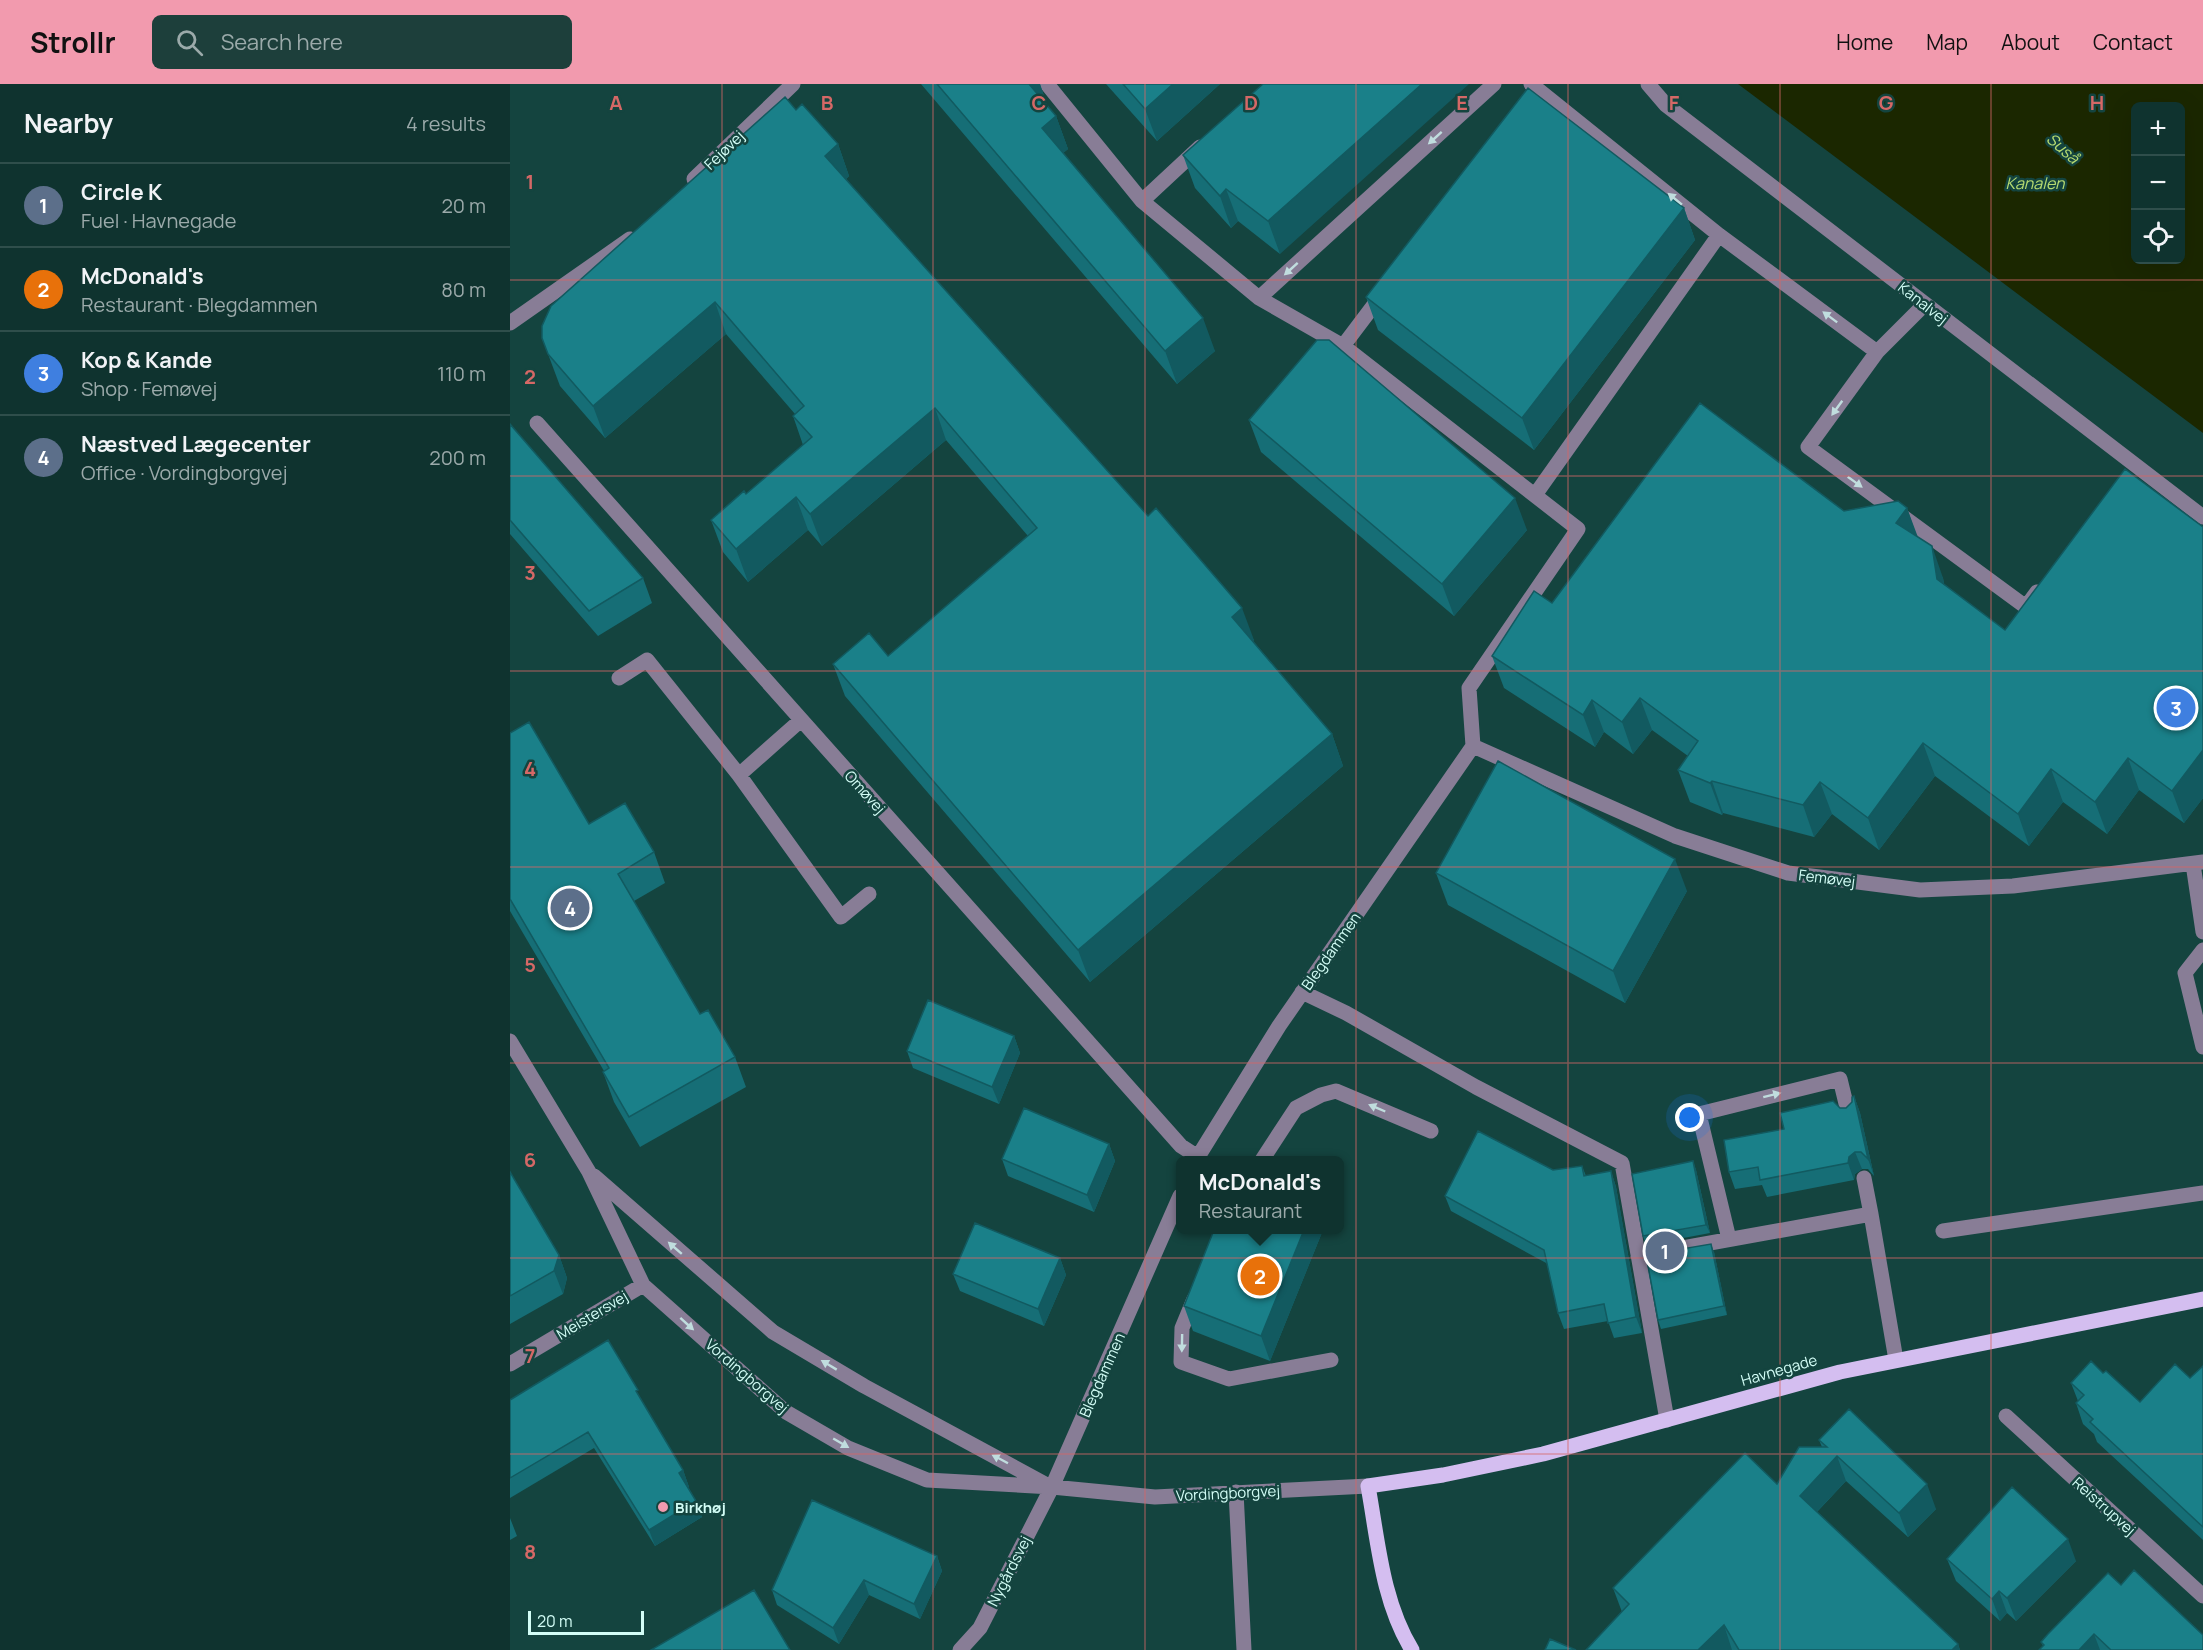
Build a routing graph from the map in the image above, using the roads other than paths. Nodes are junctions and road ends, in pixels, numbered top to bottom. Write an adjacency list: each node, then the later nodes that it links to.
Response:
1 (793, 84): 7 (street, Fejøvej)
2 (1047, 84): 8 (street)
3 (1494, 84): 12 (street, one-way to 12)
4 (1648, 84): 13 (street, Kanalvej)
5 (1534, 92): 10 (street, one-way to 5)
6 (1209, 138): 8 (street)
7 (682, 191)
8 (1142, 201): 12 (street)
9 (639, 233): 14 (street)
10 (1719, 235): 16 (street, one-way to 10); 18 (street)
11 (1394, 280): 15 (street)
12 (1259, 298): 15 (street)
13 (1925, 304): 16 (street); 19 (street, Kanalvej)
14 (510, 323)
15 (1343, 346): 18 (street)
16 (1877, 352): 20 (street, one-way to 20)
17 (537, 423): 22 (street, Omøvej)
18 (1535, 495): 23 (street)
19 (2203, 517)
20 (2046, 580)
21 (619, 678): 24 (street)
22 (801, 720): 24 (street); 34 (street, Omøvej)
23 (1473, 746): 25 (street, Femøvej); 29 (street, Blegdammen)
24 (739, 775): 26 (street)
25 (2198, 863): 27 (street)
26 (869, 894)
27 (2203, 932)
28 (2203, 950): 31 (street)
29 (1302, 992): 35 (street, Blegdammen); 44 (street)
30 (510, 1041): 37 (street, Vordingborgvej)
31 (2203, 1047)
32 (1849, 1116): 43 (street, one-way to 32)
33 (1431, 1131): 36 (street, one-way to 36)
34 (1193, 1156)
35 (1199, 1156)
36 (1265, 1156)
37 (589, 1172): 46 (street, Vordingborgvej); 54 (street, Vordingborgvej, one-way to 37)
38 (1864, 1178): 41 (street)
39 (2203, 1193): 42 (street)
40 (1176, 1205): 54 (street, Blegdammen)
41 (1871, 1214): 43 (street); 49 (street)
42 (1943, 1232)
43 (1729, 1239): 44 (street)
44 (1638, 1256): 52 (street)
45 (1200, 1284): 48 (street, one-way to 48)
46 (643, 1285): 50 (street, Meistersvej); 54 (street, Vordingborgvej, one-way to 54)
47 (2203, 1299): 49 (main road, Havnegade)
48 (1331, 1360)
49 (1896, 1360): 52 (main road, Havnegade)
50 (510, 1364)
51 (2006, 1416): 56 (street, Reistrupvej)
52 (1667, 1420): 53 (main road, Havnegade)
53 (1368, 1486): 55 (street, Vordingborgvej); 59 (main road)
54 (1052, 1487): 55 (street, Vordingborgvej); 57 (street, Nygårdsvej)
55 (1236, 1492): 58 (street)
56 (2203, 1596)
57 (960, 1650)
58 (1244, 1650)
59 (1412, 1650)

